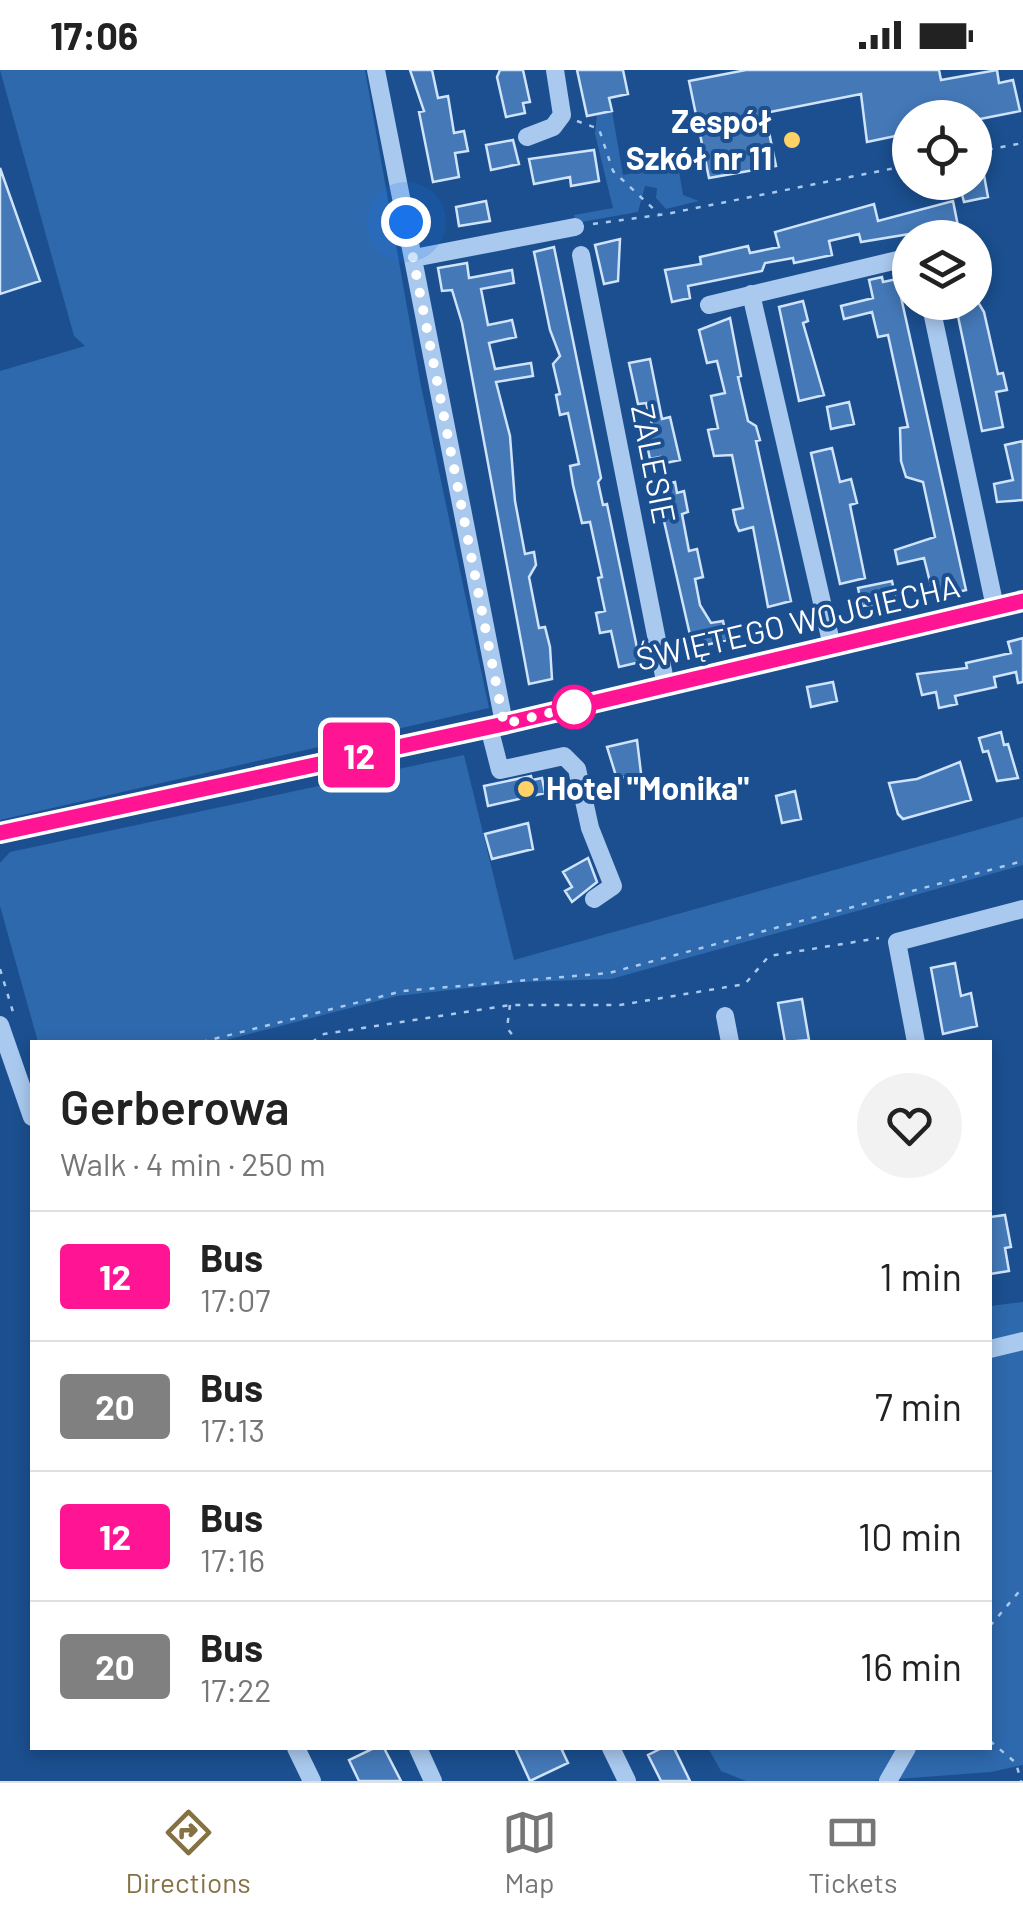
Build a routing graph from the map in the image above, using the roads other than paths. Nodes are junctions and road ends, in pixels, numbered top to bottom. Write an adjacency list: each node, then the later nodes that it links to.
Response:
1 (376, 70): 6 (street)
2 (555, 70): 3 (street)
3 (528, 138)
4 (576, 227): 6 (street)
5 (581, 255): 14 (street, ZALESIE)
6 (414, 258): 15 (street)
7 (892, 261): 8 (street)
8 (752, 294): 9 (street); 13 (street)
9 (709, 304)
10 (934, 320): 12 (street)
11 (1023, 601): 12 (street, ŚWIĘTEGO WOJCIECHA)
12 (996, 607): 13 (street, ŚWIĘTEGO WOJCIECHA)
13 (832, 646): 14 (street, ŚWIĘTEGO WOJCIECHA)
14 (666, 686): 15 (street, ŚWIĘTEGO WOJCIECHA)
15 (497, 725): 16 (street, ŚWIĘTEGO WOJCIECHA); 17 (street)
16 (0, 832)
17 (594, 899)
18 (1023, 908): 22 (street)
19 (725, 1016): 21 (street)
20 (0, 1025): 23 (street)
21 (730, 1040)
22 (916, 1040)
23 (30, 1111)
24 (1023, 1341): 25 (street)
25 (992, 1349)
26 (297, 1750): 30 (street)
27 (419, 1750): 31 (street)
28 (612, 1750): 32 (street)
29 (906, 1750): 33 (street)
30 (312, 1781)
31 (433, 1781)
32 (626, 1781)
33 (888, 1781)

